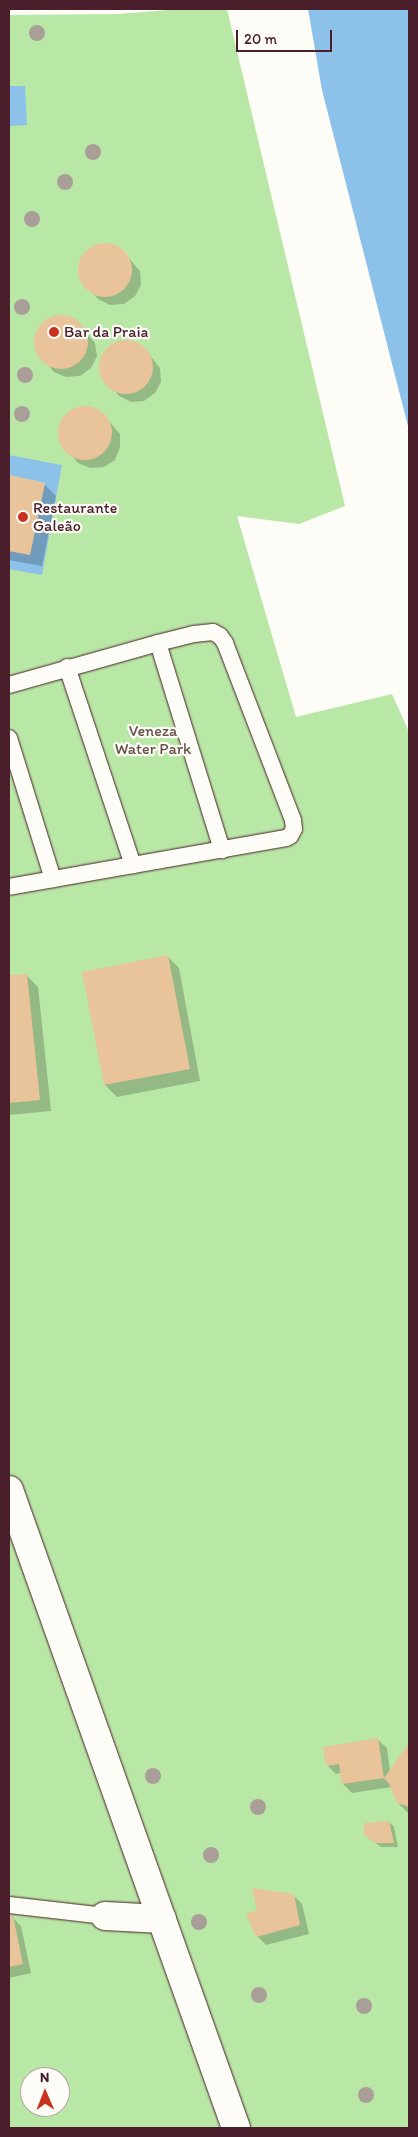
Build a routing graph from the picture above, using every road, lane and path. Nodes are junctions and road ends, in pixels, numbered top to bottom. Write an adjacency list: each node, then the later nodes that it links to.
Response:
1 (158, 643): 2 (lane); 5 (lane); 5 (lane)
2 (67, 667): 3 (lane); 6 (lane)
3 (9, 685)
4 (9, 738): 7 (lane)
5 (222, 850): 6 (lane)
6 (133, 865): 7 (lane)
7 (53, 879): 8 (lane)
8 (9, 887)
9 (9, 1490): 12 (main road)
10 (9, 1904): 11 (lane)
11 (105, 1916): 12 (main road)
12 (162, 1919): 13 (main road)
13 (236, 2128)

